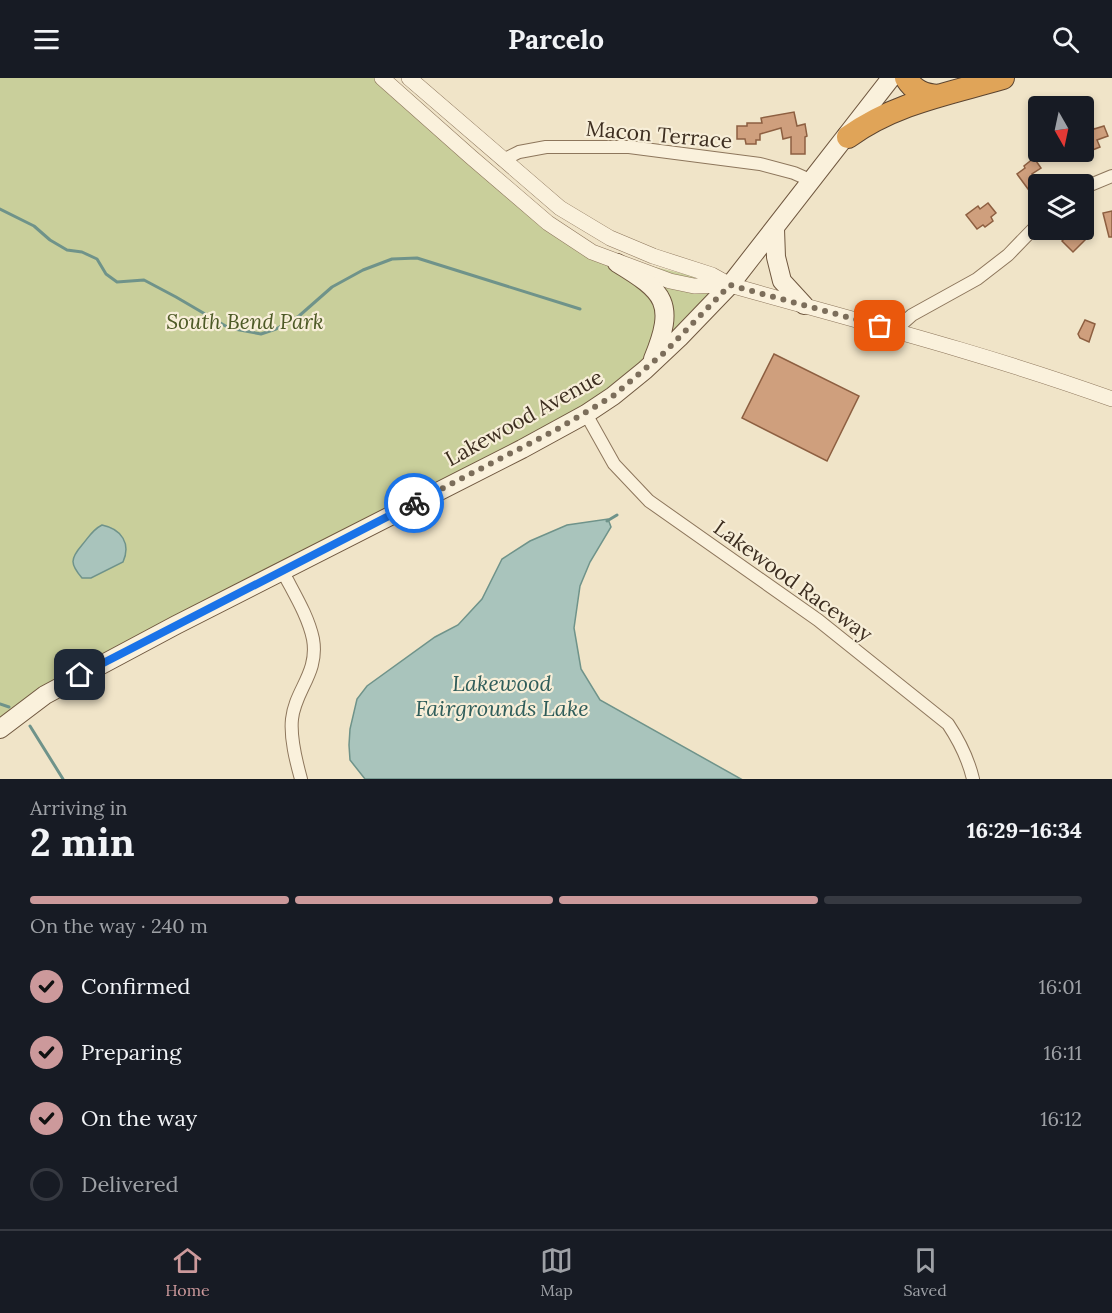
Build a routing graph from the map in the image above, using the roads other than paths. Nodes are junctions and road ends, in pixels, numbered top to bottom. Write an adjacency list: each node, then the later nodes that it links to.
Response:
1 (382, 78): 14 (street)
2 (409, 78): 8 (street)
3 (891, 78): 7 (main road, Lakewood Avenue)
4 (906, 78): 6 (highway)
5 (1003, 78): 6 (highway)
6 (938, 96): 7 (highway)
7 (848, 136): 10 (main road, Lakewood Avenue)
8 (503, 160): 10 (street, Macon Terrace); 15 (street)
9 (1112, 176): 11 (street)
10 (812, 181): 12 (main road, Lakewood Avenue)
11 (1094, 183)
12 (775, 229): 15 (main road, Lakewood Avenue); 16 (main road)
13 (1028, 234): 17 (street)
14 (616, 263): 15 (street); 18 (main road)
15 (730, 285): 16 (street); 18 (main road, Lakewood Avenue)
16 (804, 305): 17 (street)
17 (899, 331): 19 (street)
18 (650, 366): 20 (main road, Lakewood Avenue)
19 (1112, 399)
20 (586, 414): 21 (main road, Lakewood Avenue); 24 (street, Lakewood Raceway)
21 (282, 570): 22 (main road, Lakewood Avenue); 23 (street)
22 (0, 729)
23 (301, 779)
24 (973, 779)

